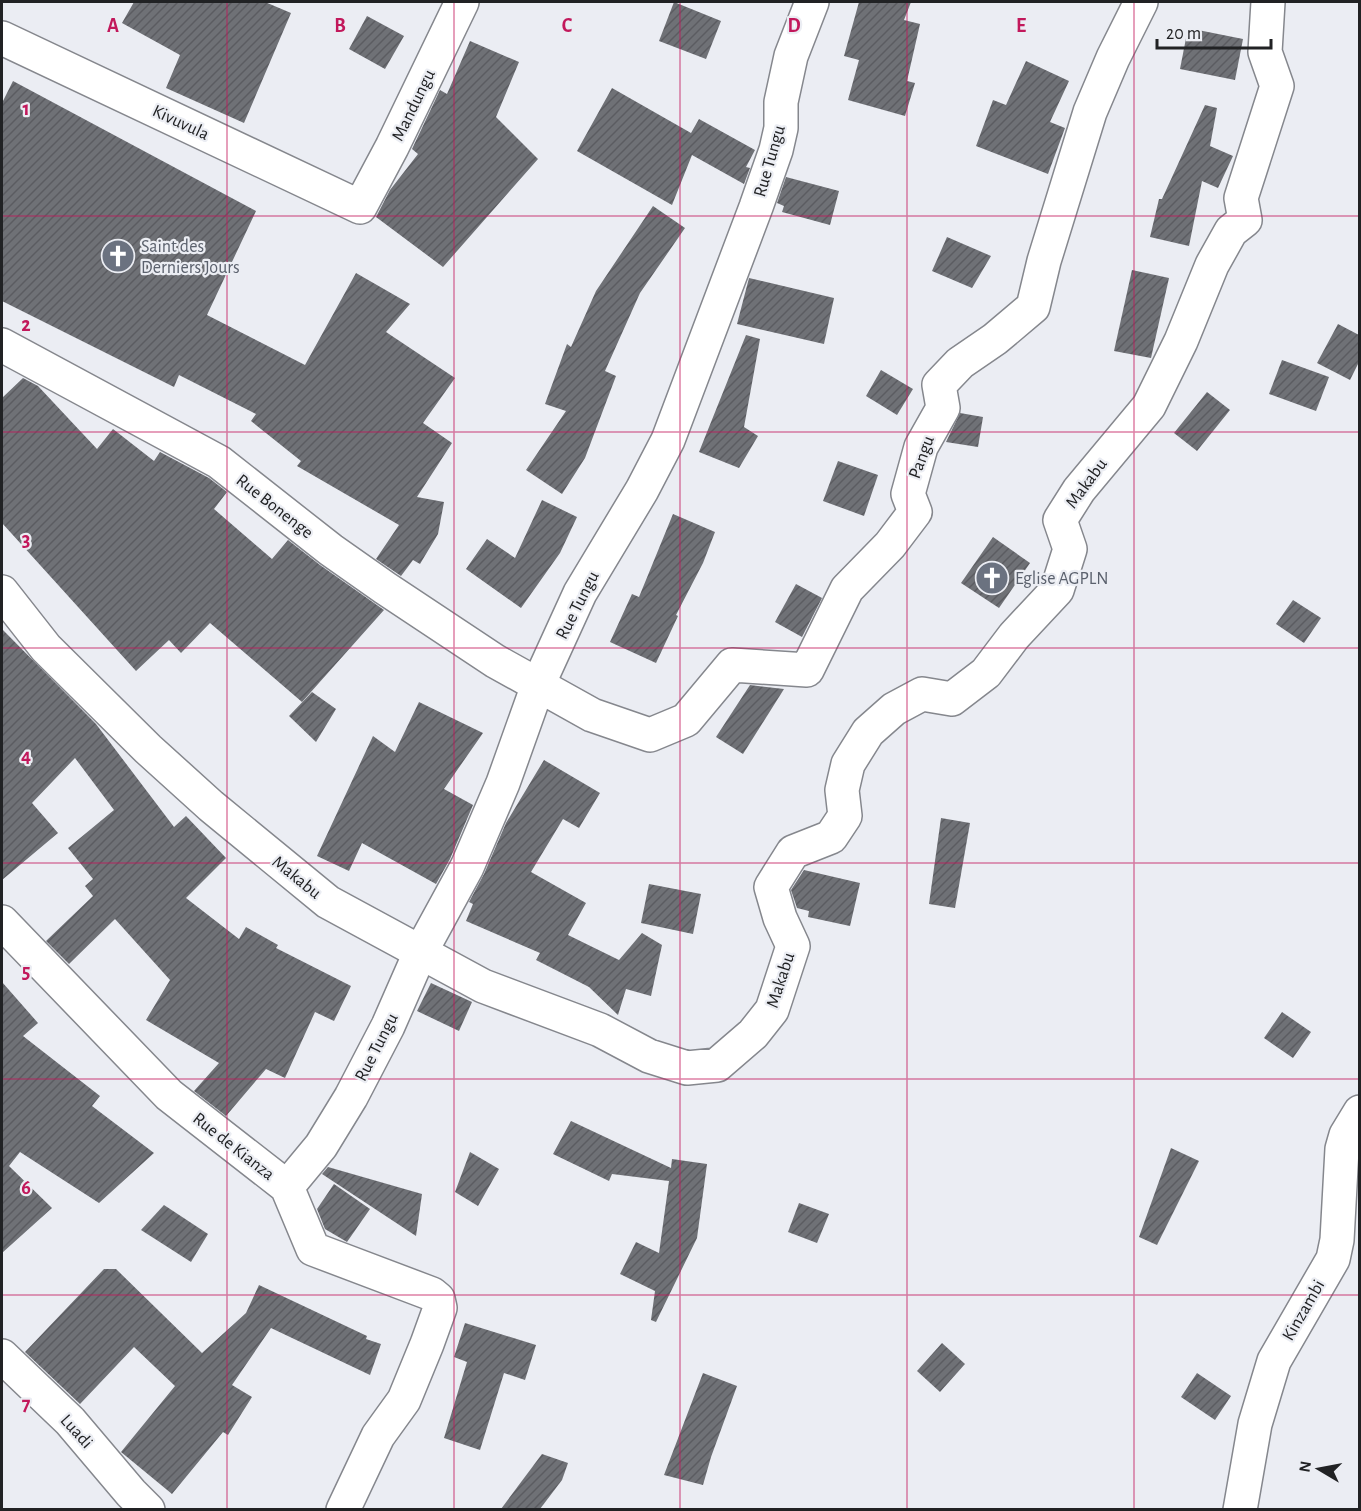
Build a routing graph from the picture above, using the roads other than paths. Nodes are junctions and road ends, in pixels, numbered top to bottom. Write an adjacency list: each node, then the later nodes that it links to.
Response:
1 (462, 2): 6 (street, Mandungu)
2 (812, 2): 9 (street, Rue Tungu)
3 (1141, 2): 9 (street, Pangu)
4 (1268, 2): 11 (street, Makabu)
5 (2, 38): 6 (street, Kivuvula)
6 (360, 207)
7 (2, 345): 9 (street, Rue Bonenge)
8 (2, 592): 11 (street, Makabu)
9 (538, 685): 11 (street, Rue Tungu)
10 (2, 922): 13 (street, Rue de Kianza)
11 (420, 953): 13 (street, Rue Tungu)
12 (1359, 1112): 17 (street, Kinzambi)
13 (287, 1187): 16 (street, Rue de Kianza)
14 (2, 1356): 15 (street, Luadi)
15 (148, 1509)
16 (343, 1509)
17 (1240, 1509)

